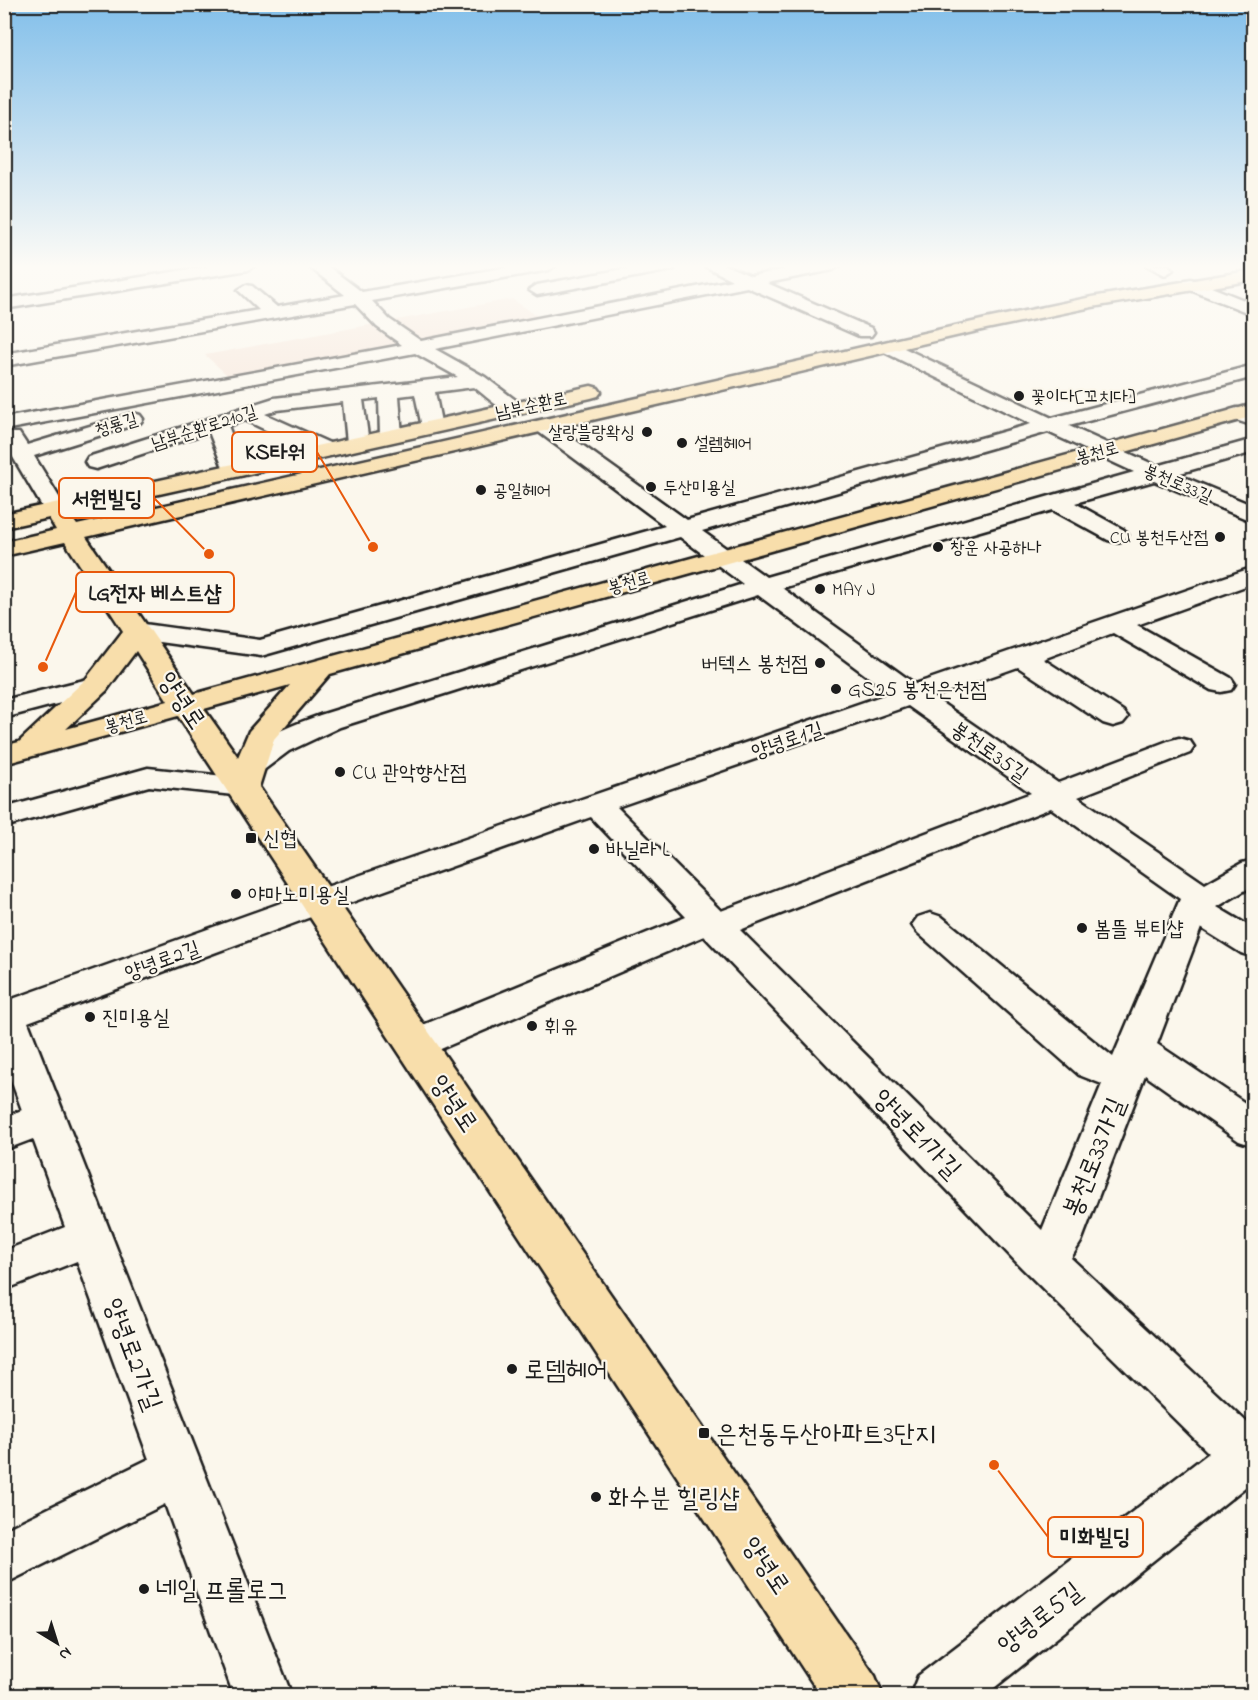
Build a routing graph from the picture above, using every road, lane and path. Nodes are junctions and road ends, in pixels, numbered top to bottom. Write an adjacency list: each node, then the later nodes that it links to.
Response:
1 (94, 344): 8 (street)
2 (414, 344): 5 (street)
3 (431, 344): 5 (street)
4 (901, 344): 7 (main road, 남부순환로)
5 (418, 347): 12 (street); 13 (street)
6 (801, 347): 9 (main road)
7 (889, 347): 9 (main road, 남부순환로); 27 (street)
8 (4, 360)
9 (819, 363): 28 (main road, 남부순환로)
10 (382, 369): 12 (street)
11 (1254, 371): 27 (street, 봉천로)
12 (292, 372): 14 (street)
13 (478, 381): 15 (street, 남부순환로210길); 22 (street)
14 (236, 383): 17 (street); 21 (street)
15 (424, 387): 18 (street, 남부순환로210길); 29 (street)
16 (608, 388): 22 (main road, 남부순환로)
17 (191, 391): 26 (street); 35 (street, 청룡길)
18 (389, 391): 19 (street, 남부순환로210길); 30 (street)
19 (352, 395): 20 (street, 남부순환로210길); 31 (street)
20 (314, 399): 21 (street, 남부순환로210길); 33 (street)
21 (274, 404): 23 (street, 남부순환로210길)
22 (516, 408): 29 (main road, 남부순환로)
23 (247, 413): 25 (street, 남부순환로210길); 33 (street)
24 (1248, 415): 34 (main road, 봉천로)
25 (216, 423): 36 (street, 남부순환로210길); 37 (street)
26 (4, 424): 35 (street)
27 (1053, 424): 34 (street); 43 (street, 봉천로)
28 (543, 426): 43 (street, 남부순환로); 44 (main road, 남부순환로)
29 (432, 427): 30 (main road, 남부순환로)
30 (391, 436): 31 (main road, 남부순환로)
31 (358, 443): 33 (main road, 남부순환로)
32 (1254, 445): 38 (street, 봉천로)
33 (326, 450): 37 (main road, 남부순환로)
34 (1103, 450): 38 (street, 봉천로33길); 47 (main road, 봉천로)
35 (23, 453): 40 (street)
36 (96, 462)
37 (235, 470): 40 (main road, 남부순환로)
38 (1158, 473): 39 (street, 봉천로); 41 (street, 봉천로33길)
39 (1055, 502): 45 (street); 49 (street, 봉천로)
40 (54, 510): 42 (main road, 남부순환로); 44 (main road, 양녕로)
41 (1254, 516)
42 (4, 521)
43 (684, 530): 47 (street, 남부순환로); 51 (street, 봉천로)
44 (71, 534): 46 (main road, 남부순환로); 51 (main road, 양녕로)
45 (1116, 535)
46 (4, 549)
47 (722, 555): 49 (street, 봉천로35길); 53 (main road, 봉천로)
48 (1254, 574): 50 (street, 양녕로1길)
49 (763, 586): 56 (street, 봉천로35길); 62 (street, 봉천로)
50 (1116, 624): 52 (street, 양녕로1길); 54 (street)
51 (137, 632): 55 (main road); 57 (main road, 양녕로)
52 (1023, 658): 56 (street, 양녕로1길); 59 (street)
53 (321, 667): 57 (main road, 봉천로); 62 (main road)
54 (1221, 684)
55 (96, 685): 58 (street); 61 (main road)
56 (913, 696): 63 (street, 봉천로35길); 64 (street, 양녕로1길)
57 (186, 705): 61 (main road, 봉천로); 62 (main road, 양녕로)
58 (4, 709)
59 (1113, 717)
60 (1179, 747): 63 (street)
61 (16, 751)
62 (246, 776): 65 (street); 67 (main road, 양녕로)
63 (1054, 796): 68 (street, 봉천로35길); 69 (street)
64 (597, 805): 67 (street, 양녕로1길); 69 (street, 양녕로1가길)
65 (4, 818)
66 (1254, 870): 68 (street)
67 (319, 902): 72 (street, 양녕로2길); 73 (main road, 양녕로)
68 (1198, 904): 71 (street); 74 (street, 봉천로33가길)
69 (713, 923): 73 (street); 78 (street, 양녕로1가길)
70 (930, 925): 74 (street)
71 (1254, 945)
72 (6, 1017): 75 (street, 양녕로2가길)
73 (415, 1044): 84 (main road, 양녕로)
74 (1131, 1064): 76 (street); 78 (street, 봉천로33가길)
75 (25, 1126): 77 (street, 양녕로2가길)
76 (1254, 1130)
77 (90, 1236): 79 (street); 81 (street, 양녕로2가길)
78 (1038, 1255): 80 (street, 양녕로1가길)
79 (4, 1271)
80 (1250, 1458): 85 (street, 양녕로5길)
81 (178, 1471): 82 (street); 83 (street, 양녕로2가길)
82 (4, 1558)
83 (263, 1695)
84 (855, 1695)
85 (938, 1695)

